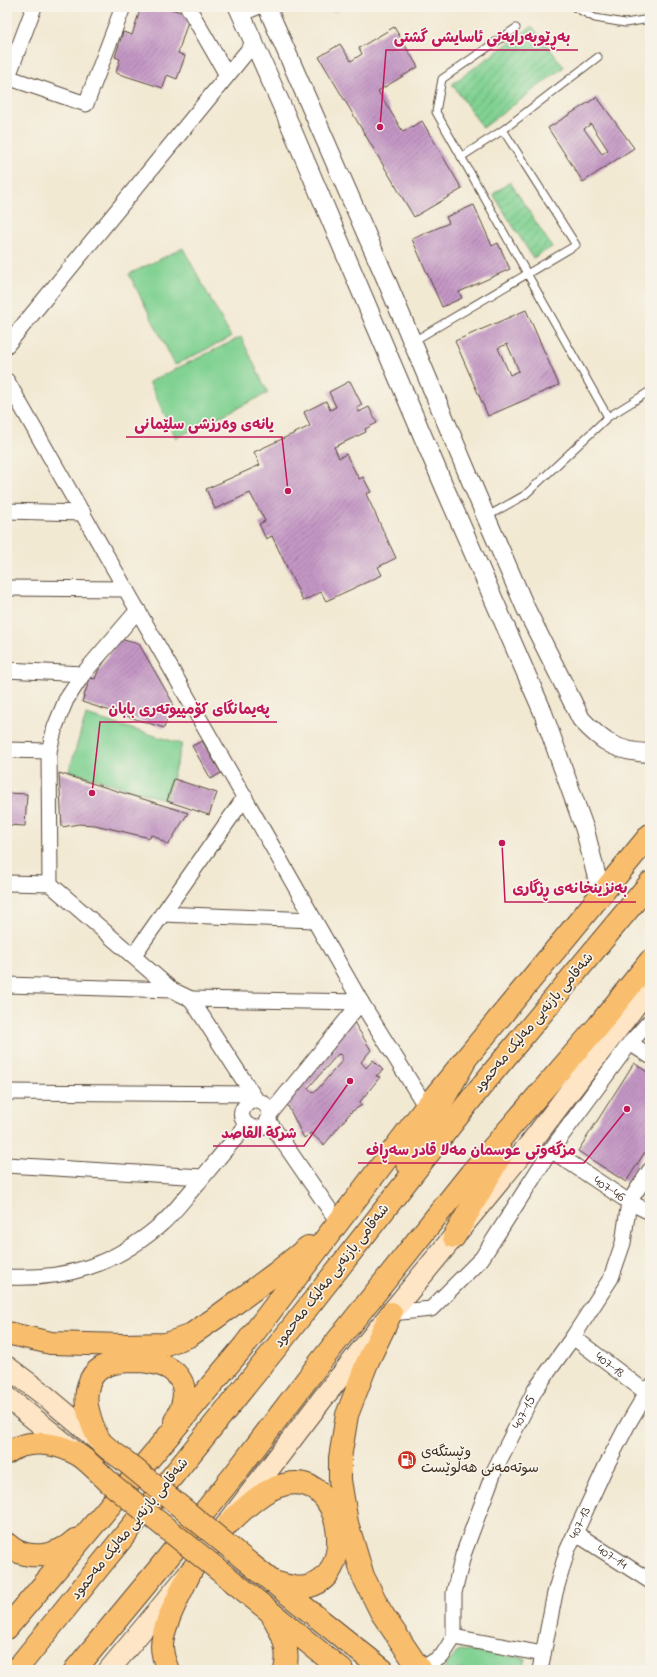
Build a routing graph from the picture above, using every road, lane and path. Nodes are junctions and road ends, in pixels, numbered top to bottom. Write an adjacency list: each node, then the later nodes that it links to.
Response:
1 (34, 7): 12 (street)
2 (123, 7): 12 (street)
3 (188, 7): 11 (street)
4 (267, 7): 16 (street)
5 (574, 7): 7 (lane)
6 (245, 9): 9 (street)
7 (650, 19)
8 (516, 28): 14 (lane)
9 (254, 43): 11 (street); 17 (street)
10 (598, 57): 13 (lane)
11 (227, 75): 18 (street)
12 (7, 78)
13 (503, 130): 14 (lane); 15 (lane)
14 (461, 157): 15 (lane)
15 (528, 273): 16 (lane); 21 (lane)
16 (410, 336): 17 (street); 24 (street)
17 (382, 342): 38 (street)
18 (7, 345)
19 (7, 381): 23 (street)
20 (650, 391): 21 (lane)
21 (608, 417): 24 (lane)
22 (7, 511): 23 (street)
23 (83, 513): 26 (street)
24 (486, 517): 32 (street)
25 (7, 588): 26 (street)
26 (126, 589): 27 (street)
27 (138, 610): 29 (street); 33 (street)
28 (7, 670): 29 (street)
29 (83, 674): 31 (street)
30 (7, 750): 31 (street)
31 (49, 751): 37 (street)
32 (650, 753)
33 (244, 797): 39 (street); 40 (street)
34 (650, 835): 38 (main road)
35 (7, 883): 37 (street)
36 (650, 883): 65 (main road, شەقامی بازنەیی مەلیک مەحمود)
37 (50, 884): 41 (street)
38 (601, 894): 51 (main road)
39 (162, 914): 40 (street); 41 (street)
40 (314, 920): 47 (street)
41 (133, 956): 45 (street)
42 (650, 961): 55 (main road)
43 (7, 985): 45 (street)
44 (650, 986): 66 (main road)
45 (172, 990): 46 (street)
46 (191, 999): 47 (street); 53 (street)
47 (361, 1002): 54 (street); 56 (street)
48 (650, 1021): 49 (street)
49 (630, 1043): 50 (street); 58 (street)
50 (650, 1056)
51 (464, 1063): 54 (main road); 65 (main road)
52 (7, 1092): 53 (street)
53 (254, 1097): 56 (street); 57 (street)
54 (426, 1107): 64 (main road)
55 (526, 1110): 66 (main road); 90 (main road)
56 (269, 1117): 57 (street); 64 (street)
57 (247, 1125): 61 (street)
58 (551, 1150): 62 (street, 407-46); 68 (street)
59 (7, 1165): 61 (street)
60 (650, 1170): 62 (street)
61 (202, 1177): 67 (street)
62 (629, 1202): 63 (street, 407-46); 70 (street, 407-15)
63 (650, 1212)
64 (338, 1222): 69 (main road); 75 (main road)
65 (374, 1222): 89 (main road, شەقامی بازنەیی مەلیک مەحمود)
66 (454, 1237): 68 (main road)
67 (7, 1277)
68 (391, 1313): 79 (main road); 96 (main road)
69 (7, 1333)
70 (573, 1337): 72 (street, 407-18); 87 (street, 407-15)
71 (7, 1367): 74 (main road)
72 (648, 1390): 80 (street, 407-13)
73 (7, 1397): 77 (main road)
74 (101, 1443): 75 (main road); 83 (main road, bridge)
75 (162, 1445): 78 (main road)
76 (7, 1453): 77 (main road)
77 (76, 1453): 85 (main road, bridge)
78 (111, 1506): 81 (main road); 86 (main road)
79 (229, 1522): 82 (main road); 83 (main road)
80 (575, 1533): 84 (street, 407-14); 88 (street, 407-13)
81 (7, 1544)
82 (191, 1571): 91 (main road); 92 (main road)
83 (274, 1582): 95 (main road)
84 (650, 1582)
85 (269, 1611): 93 (main road); 94 (main road)
86 (7, 1628)
87 (454, 1637): 88 (street); 96 (street)
88 (543, 1654): 97 (street, 407-13)
89 (16, 1670)
90 (75, 1670)
91 (109, 1670)
92 (168, 1670)
93 (285, 1670)
94 (342, 1670)
95 (383, 1670)
96 (420, 1670)
97 (540, 1670)

